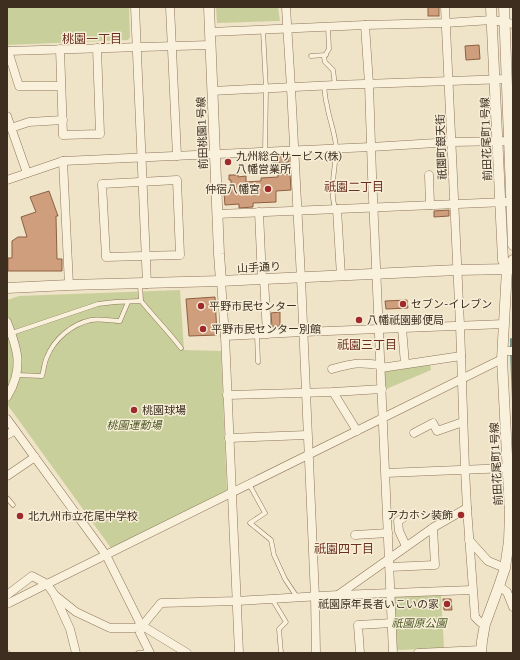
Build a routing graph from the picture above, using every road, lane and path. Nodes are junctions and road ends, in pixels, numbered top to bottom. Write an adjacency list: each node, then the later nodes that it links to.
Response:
1 (135, 7): 18 (street)
2 (170, 7): 17 (street)
3 (209, 7): 15 (street, 前田桃園1号線)
4 (286, 7): 13 (street)
5 (445, 7): 9 (street, 祇園町銀天街)
6 (491, 7): 8 (street, 前田花尾町1号線)
7 (504, 7): 10 (street, 前田花尾町1号線)
8 (492, 20): 9 (street); 10 (street); 25 (street, 前田花尾町1号線)
9 (445, 23): 11 (street); 26 (street, 祇園町銀天街)
10 (509, 23): 24 (street, 前田花尾町1号線)
11 (365, 25): 12 (street); 27 (street)
12 (328, 27): 13 (street); 22 (lane)
13 (288, 29): 14 (street); 31 (street)
14 (263, 30): 15 (street); 32 (lane)
15 (210, 32): 16 (street, 前田桃園1号線)
16 (210, 45): 17 (street); 33 (street, 前田桃園1号線)
17 (171, 46): 18 (street); 45 (street)
18 (136, 47): 19 (street); 46 (street)
19 (97, 48): 20 (street); 35 (street)
20 (60, 50): 21 (street); 29 (street)
21 (7, 51): 29 (street)
22 (326, 55): 23 (lane); 28 (lane)
23 (311, 56)
24 (507, 79): 25 (street); 37 (street, 前田花尾町1号線)
25 (495, 80): 26 (street); 38 (street, 前田花尾町1号線)
26 (449, 81): 27 (street); 39 (street, 祇園町銀天街)
27 (369, 84): 28 (street); 40 (street)
28 (335, 85): 30 (street)
29 (61, 86): 35 (street)
30 (324, 86): 31 (street); 41 (lane)
31 (291, 88): 32 (street); 42 (street)
32 (266, 89): 33 (street); 43 (lane)
33 (212, 92): 44 (street, 前田桃園1号線)
34 (7, 116): 36 (street)
35 (62, 120): 36 (street)
36 (11, 128): 48 (street)
37 (511, 140): 38 (street); 53 (street, 前田花尾町1号線)
38 (498, 141): 39 (street); 52 (street, 前田花尾町1号線)
39 (452, 142): 40 (street); 54 (street, 祇園町銀天街)
40 (371, 147): 41 (street); 56 (street)
41 (336, 148): 42 (street); 57 (lane)
42 (294, 151): 43 (street); 58 (street)
43 (265, 152): 44 (street)
44 (215, 154): 45 (street); 60 (street, 前田桃園1号線)
45 (177, 156): 46 (street)
46 (141, 158): 47 (street); 51 (street)
47 (64, 161): 48 (street); 72 (street)
48 (27, 173): 50 (street)
49 (429, 175): 55 (street)
50 (7, 180)
51 (142, 182): 62 (street); 62 (street); 62 (street)
52 (500, 202): 53 (street); 54 (street); 64 (street, 前田花尾町1号線)
53 (511, 202): 61 (street, 前田花尾町1号線)
54 (454, 204): 55 (street); 65 (street, 祇園町銀天街)
55 (430, 205): 56 (street)
56 (374, 208): 57 (street); 66 (street)
57 (336, 209): 58 (street); 67 (street)
58 (297, 211): 59 (street); 68 (street)
59 (259, 212): 60 (street); 69 (street)
60 (217, 214): 70 (street, 前田桃園1号線)
61 (513, 245)
62 (146, 256): 71 (street)
63 (513, 260): 64 (street)
64 (510, 269): 65 (street, 山手通り); 77 (street, 前田花尾町1号線)
65 (457, 270): 66 (street, 山手通り); 78 (street, 祇園町銀天街)
66 (377, 274): 67 (street, 山手通り); 80 (street)
67 (341, 276): 68 (street, 山手通り)
68 (301, 278): 69 (street, 山手通り); 81 (street)
69 (263, 279): 70 (street, 山手通り); 84 (street)
70 (221, 281): 71 (street, 山手通り); 85 (street)
71 (144, 284): 72 (street, 山手通り); 74 (lane)
72 (69, 285): 73 (street, 山手通り)
73 (7, 288)
74 (141, 301): 75 (lane); 86 (lane)
75 (128, 302): 82 (lane); 93 (lane)
76 (7, 322): 82 (street)
77 (504, 324): 78 (street); 87 (street, 前田花尾町1号線)
78 (460, 325): 79 (street); 88 (street, 祇園町銀天街)
79 (402, 328): 80 (street); 90 (street)
80 (379, 329): 81 (street); 91 (street)
81 (302, 332): 84 (street); 96 (street)
82 (12, 333): 93 (street)
83 (257, 334): 84 (street); 85 (street); 89 (lane)
84 (267, 334)
85 (225, 336): 98 (street)
86 (181, 348)
87 (507, 353): 94 (street); 111 (street, 前田花尾町1号線)
88 (461, 356): 90 (street); 94 (street, 祇園町銀天街)
89 (258, 362)
90 (405, 364): 91 (street)
91 (381, 366): 92 (street); 95 (street)
92 (332, 369)
93 (17, 375): 99 (street)
94 (461, 379): 100 (street); 102 (street, 祇園町銀天街)
95 (382, 389): 97 (street); 100 (street)
96 (305, 392): 97 (street); 98 (street); 107 (street)
97 (333, 392): 104 (street)
98 (228, 395): 108 (street)
99 (7, 397)
100 (383, 418): 104 (street); 113 (street)
101 (7, 419): 103 (street)
102 (463, 422): 105 (street); 112 (street, 祇園町銀天街)
103 (15, 430): 106 (street); 110 (street)
104 (357, 431): 109 (street)
105 (414, 433)
106 (7, 435)
107 (307, 435): 108 (street); 109 (street)
108 (229, 438): 116 (street)
109 (308, 456): 115 (street); 139 (street)
110 (35, 457): 114 (street); 127 (street)
111 (508, 468): 112 (street); 120 (street, 前田花尾町1号線)
112 (465, 469): 113 (street); 119 (street, 祇園町銀天街)
113 (386, 473): 123 (street)
114 (7, 476)
115 (249, 484): 116 (street); 138 (lane)
116 (231, 493): 127 (street); 141 (street)
117 (7, 498): 118 (lane)
118 (12, 505)
119 (466, 508): 122 (street); 125 (street, 祇園町銀天街)
120 (512, 514): 129 (street, 前田花尾町1号線)
121 (403, 518): 126 (street)
122 (433, 528): 126 (street); 130 (street)
123 (388, 533): 124 (street); 128 (street)
124 (355, 535)
125 (469, 540): 129 (street); 133 (street, 祇園町銀天街)
126 (406, 546): 128 (street)
127 (106, 555): 131 (street); 146 (street)
128 (389, 558): 130 (street); 137 (street)
129 (508, 566): 132 (street, 前田花尾町1号線)
130 (390, 568): 135 (street)
131 (48, 584): 134 (street); 136 (street); 142 (street)
132 (499, 586): 143 (street); 145 (street, 前田花尾町1号線)
133 (472, 590): 135 (street); 145 (street, 祇園町銀天街)
134 (54, 594): 146 (street); 149 (street)
135 (391, 594): 137 (street); 144 (street)
136 (7, 595)
137 (338, 595): 139 (street)
138 (297, 597): 139 (street); 140 (street)
139 (314, 597): 154 (street)
140 (272, 599): 141 (street); 153 (lane)
141 (237, 601): 146 (street); 152 (street)
142 (10, 603)
143 (513, 607)
144 (392, 623): 155 (street); 156 (street)
145 (485, 624): 147 (street, 前田花尾町1号線)
146 (142, 626): 148 (street); 151 (street)
147 (481, 651): 157 (street)
148 (150, 652): 150 (lane)
149 (76, 653)
150 (138, 653)
151 (187, 653)
152 (239, 653)
153 (281, 653)
154 (316, 653)
155 (360, 653)
156 (393, 653)
157 (418, 653)

